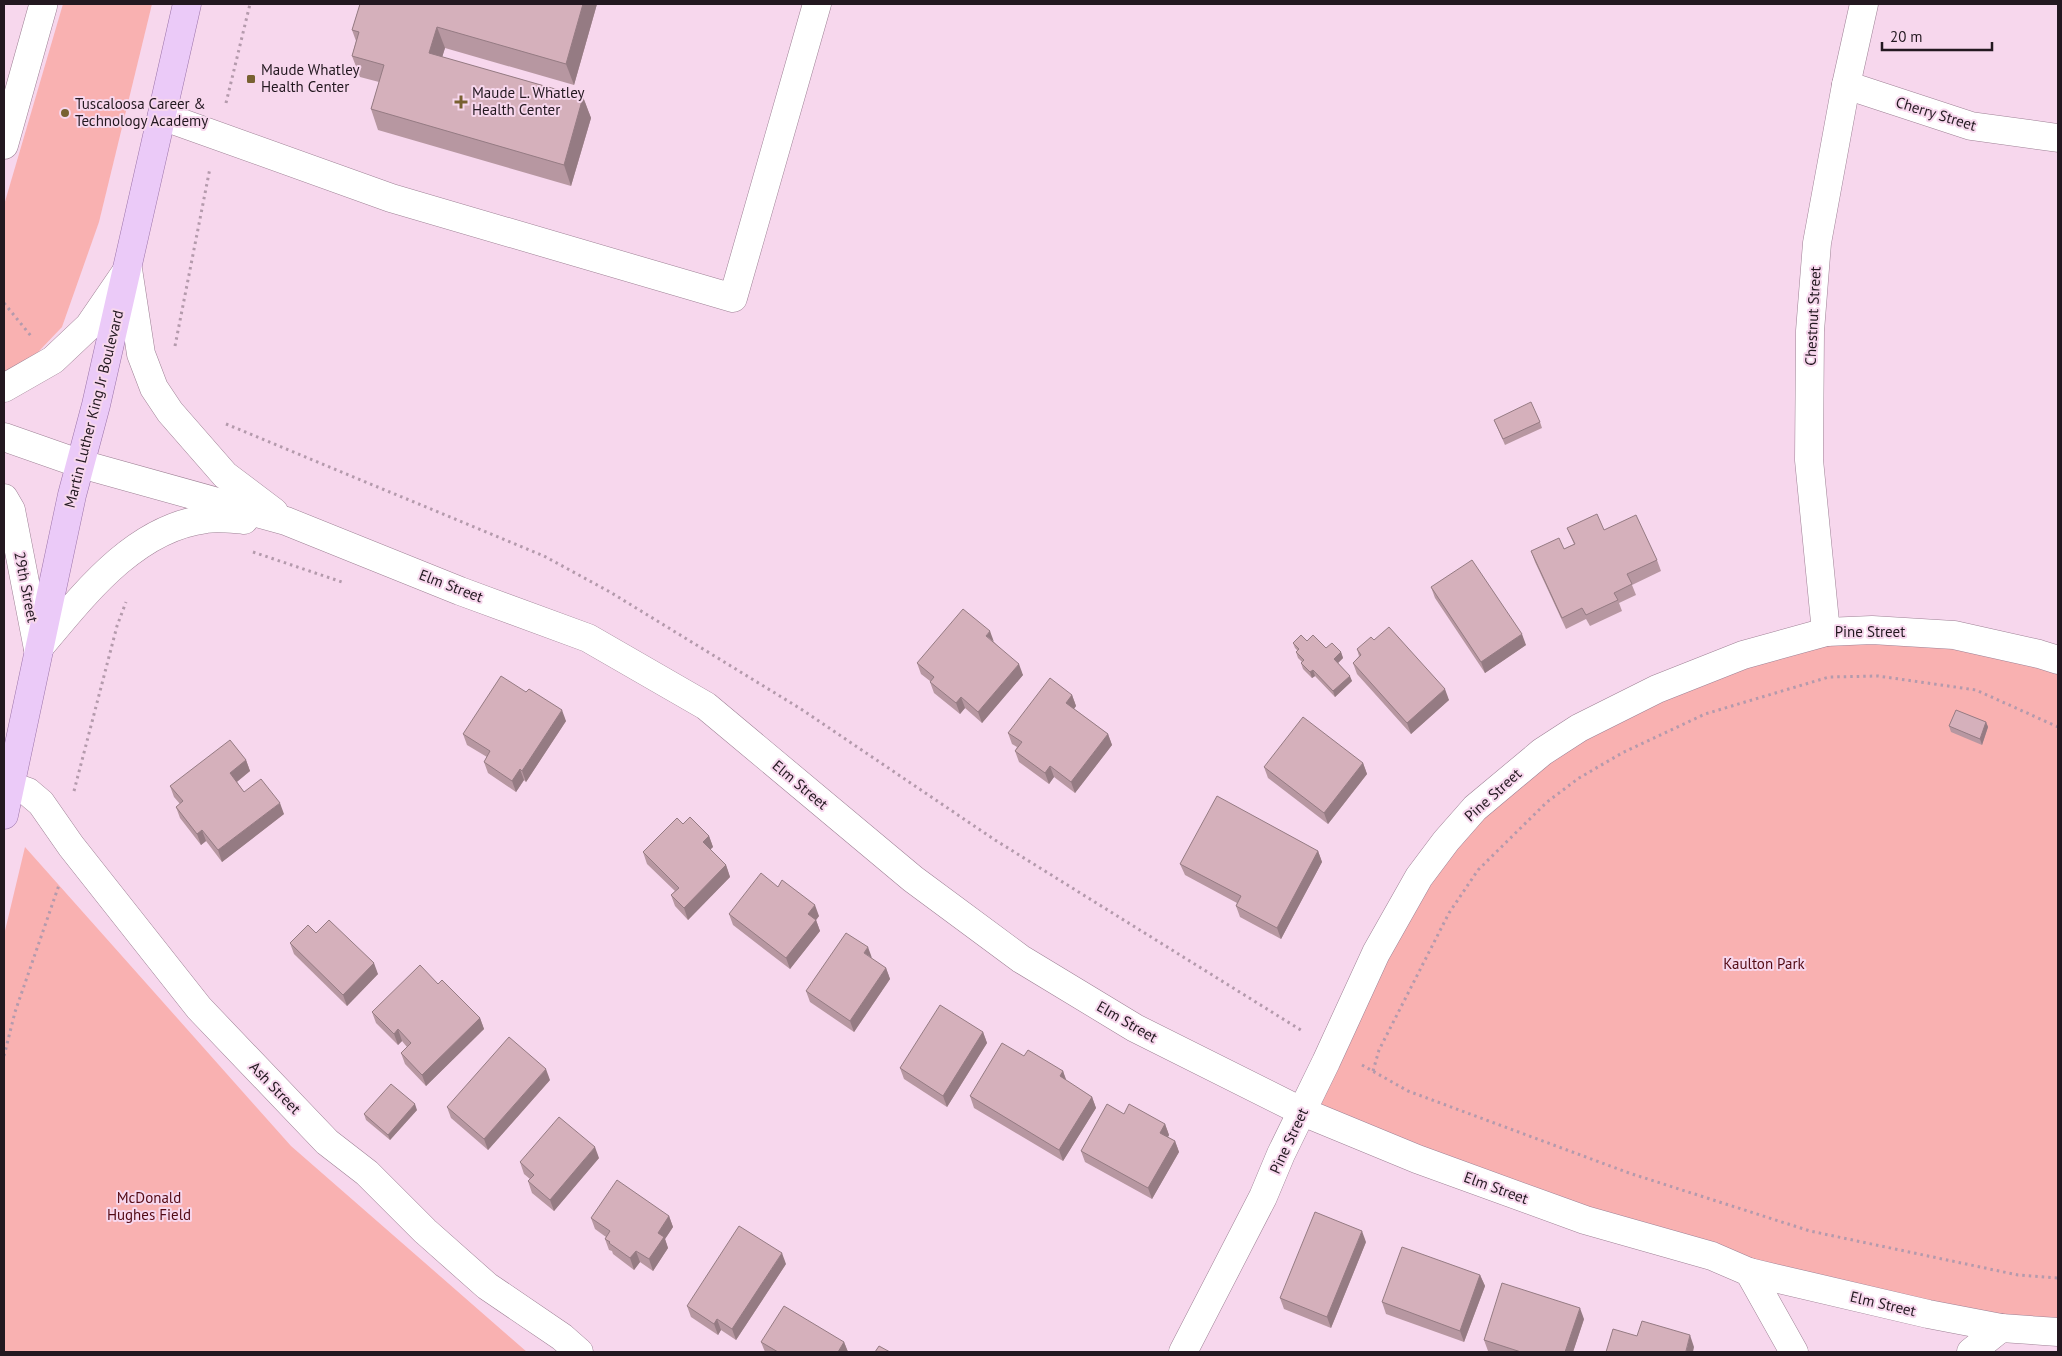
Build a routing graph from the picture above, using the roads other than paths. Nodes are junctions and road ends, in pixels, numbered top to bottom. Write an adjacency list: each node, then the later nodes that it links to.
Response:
1 (187, 4): 7 (main road, Martin Luther King Jr Boulevard)
2 (817, 4): 7 (street)
3 (1864, 4): 6 (street, Chestnut Street)
4 (43, 6): 5 (street)
5 (15, 62): 9 (street)
6 (1846, 85): 8 (street, Cherry Street); 16 (street, Chestnut Street)
7 (162, 116): 10 (main road, Martin Luther King Jr Boulevard)
8 (2058, 138)
9 (4, 145)
10 (128, 269): 11 (street); 13 (main road, Martin Luther King Jr Boulevard); 15 (street, Elm Street)
11 (4, 388)
12 (4, 437): 13 (street)
13 (81, 464): 15 (street, Elm Street); 17 (main road, Martin Luther King Jr Boulevard)
14 (4, 498): 17 (street, 29th Street)
15 (286, 521): 17 (street); 21 (street, Elm Street)
16 (1826, 632): 18 (street, Pine Street); 21 (street, Pine Street)
17 (38, 649): 19 (main road, Martin Luther King Jr Boulevard)
18 (2058, 660)
19 (11, 786): 20 (main road, Martin Luther King Jr Boulevard); 25 (street, Ash Street)
20 (4, 815)
21 (1302, 1112): 22 (street, Elm Street); 26 (street, Pine Street)
22 (1749, 1272): 23 (street, Elm Street); 27 (street)
23 (2001, 1328): 24 (street, Elm Street); 28 (street)
24 (2058, 1332)
25 (579, 1352)
26 (1183, 1352)
27 (1794, 1352)
28 (1970, 1352)

